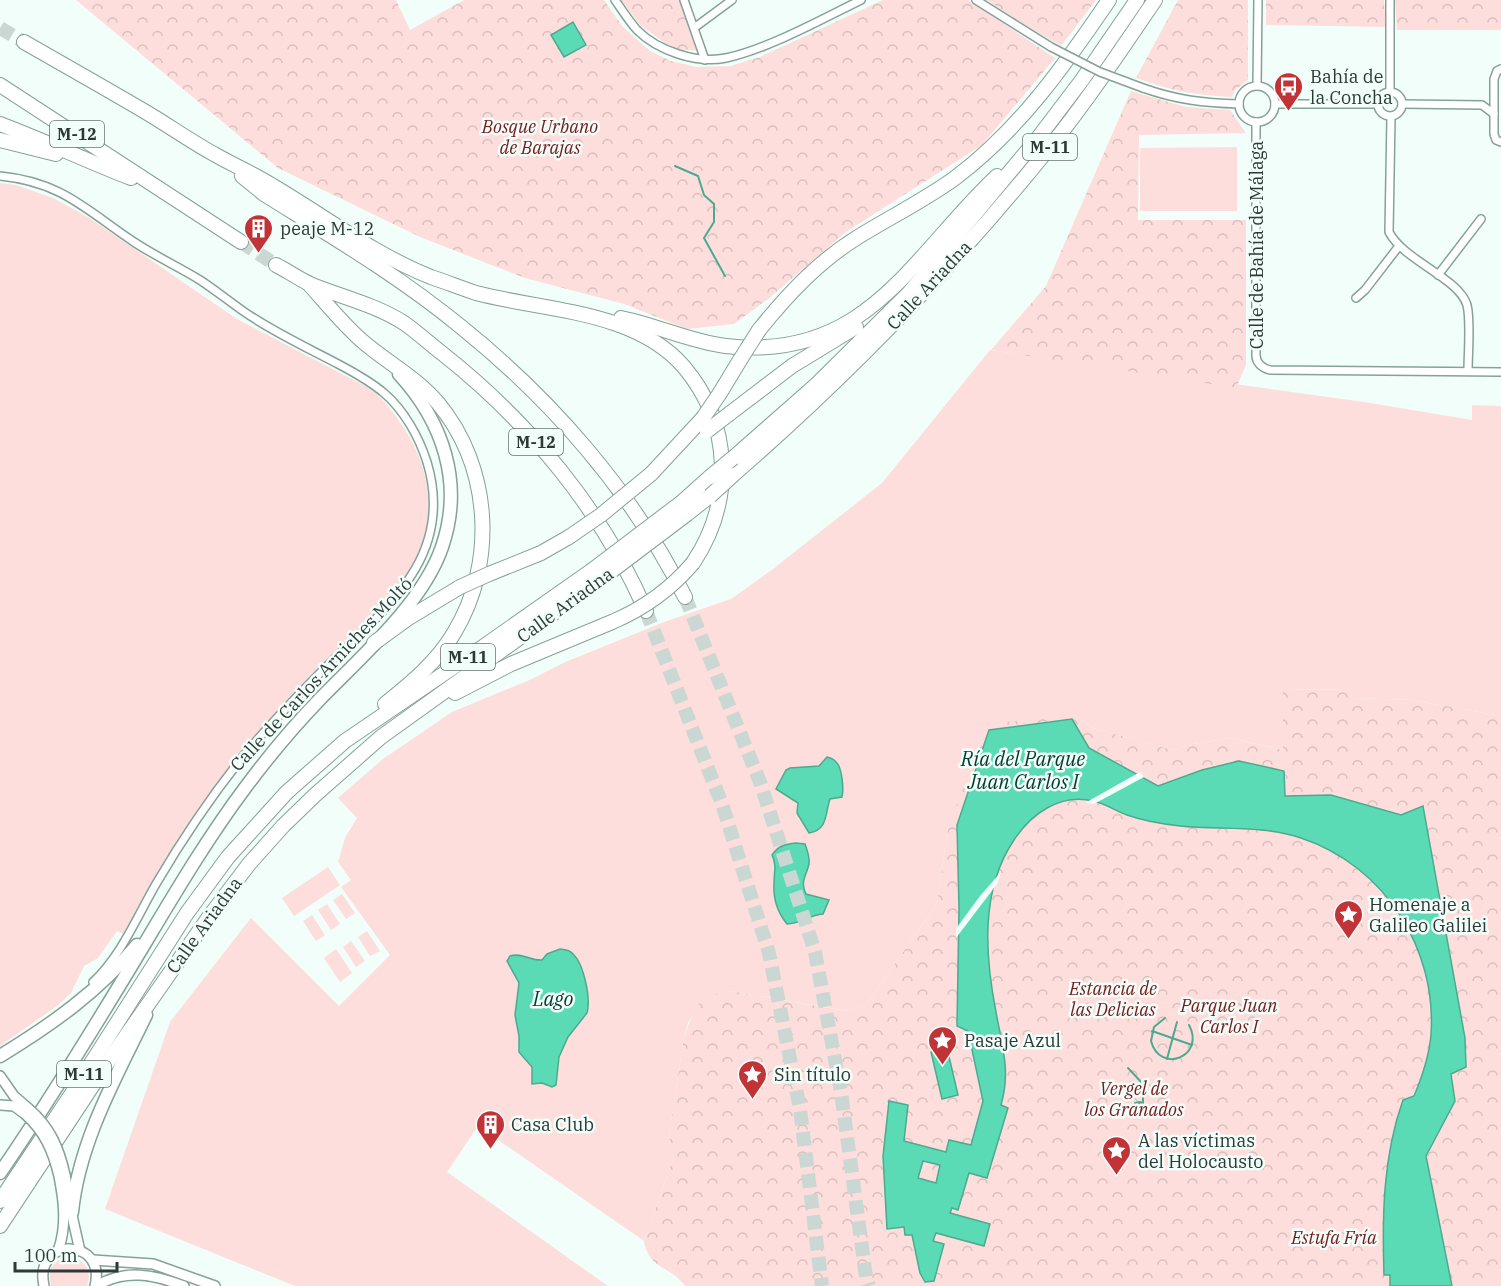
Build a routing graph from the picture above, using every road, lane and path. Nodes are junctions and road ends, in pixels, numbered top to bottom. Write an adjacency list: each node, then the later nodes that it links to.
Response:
1 (615, 0): 13 (street)
2 (684, 0): 11 (street)
3 (732, 0): 11 (street)
4 (861, 0): 13 (street)
5 (976, 0): 19 (street, bridge)
6 (1109, 0): 47 (highway, bridge)
7 (1137, 0): 28 (highway, Calle Ariadna / M-11)
8 (1155, 0): 48 (highway, Calle Ariadna / M-11, bridge)
9 (1258, 0): 16 (street)
10 (1390, 0): 17 (street)
11 (693, 28): 13 (street)
12 (24, 42): 31 (highway, M-12)
13 (705, 60)
14 (1501, 69): 18 (street)
15 (0, 85): 34 (highway, M-12)
16 (1257, 86): 19 (street); 20 (street)
17 (1390, 92): 21 (street); 22 (street)
18 (1494, 96): 23 (street); 24 (street)
19 (1239, 104): 26 (street, Calle de Bahía de Málaga)
20 (1275, 104): 21 (street); 26 (street, Calle de Bahía de Málaga)
21 (1378, 104): 25 (street)
22 (1402, 104): 23 (street); 25 (street)
23 (1482, 105): 24 (street)
24 (1494, 114): 30 (street)
25 (1391, 117): 38 (street)
26 (1256, 122): 45 (street, Calle de Bahía de Málaga)
27 (0, 124): 32 (highway, M-12)
28 (1038, 138): 36 (highway, Calle Ariadna / M-11); 43 (highway)
29 (0, 140): 32 (highway)
30 (1501, 142)
31 (214, 154): 43 (highway); 50 (highway, M-12)
32 (101, 166): 34 (highway, M-12)
33 (0, 176): 57 (street, Calle de Carlos Arniches Moltó)
34 (153, 185): 37 (highway, M-12)
35 (1481, 219): 40 (street)
36 (970, 220): 47 (highway, bridge); 48 (highway, Calle Ariadna / M-11, bridge)
37 (241, 242)
38 (1399, 246): 40 (street); 42 (street)
39 (276, 265): 41 (highway, M-12)
40 (1438, 275): 45 (street)
41 (308, 283): 44 (highway); 51 (highway, M-12)
42 (1356, 298)
43 (524, 303): 53 (highway, bridge)
44 (386, 360): 52 (highway); 54 (highway)
45 (1468, 371): 46 (street)
46 (1501, 372)
47 (705, 424): 52 (highway, bridge)
48 (684, 508): 49 (highway, Calle Ariadna / M-11, bridge)
49 (594, 576): 53 (highway, Calle Ariadna / M-11); 54 (highway, Calle Ariadna / M-11)
50 (685, 597)
51 (646, 611)
52 (374, 644): 55 (highway)
53 (410, 716): 56 (highway, Calle Ariadna / M-11)
54 (345, 741): 65 (highway, Calle Ariadna / M-11)
55 (164, 911): 57 (highway); 63 (highway)
56 (160, 986): 66 (highway); 67 (highway, Calle Ariadna / M-11)
57 (11, 1049): 58 (highway)
58 (0, 1056)
59 (0, 1077): 60 (street); 62 (street)
60 (0, 1090)
61 (0, 1105): 62 (street)
62 (27, 1111): 64 (street, bridge)
63 (0, 1173)
64 (62, 1175): 66 (street); 68 (street)
65 (0, 1201)
66 (72, 1212): 69 (street)
67 (0, 1226)
68 (58, 1251): 69 (street); 71 (street)
69 (80, 1251): 70 (street)
70 (93, 1260): 72 (street); 74 (street)
71 (44, 1286)
72 (95, 1286): 73 (street)
73 (184, 1286)
74 (215, 1286)

